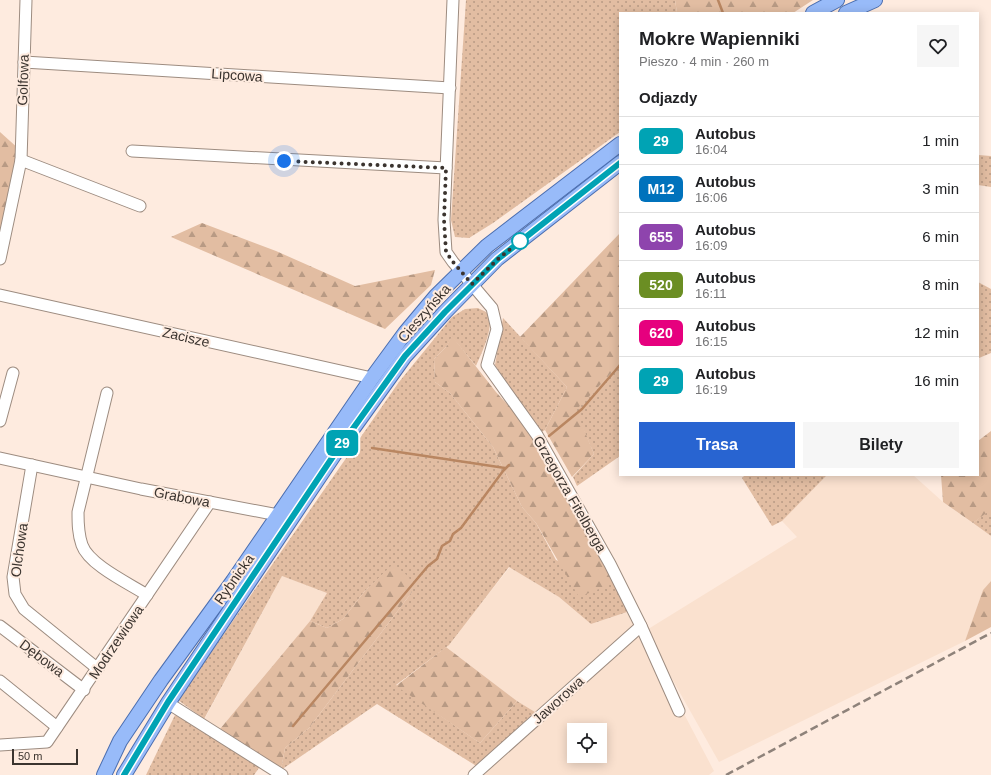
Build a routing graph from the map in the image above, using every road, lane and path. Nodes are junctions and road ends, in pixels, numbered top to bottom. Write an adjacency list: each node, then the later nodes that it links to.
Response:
1 (26, 0): 7 (street, Golfowa)
2 (453, 0): 8 (street)
3 (837, 0): 5 (main road)
4 (875, 0): 6 (main road)
5 (815, 12)
6 (848, 12)
7 (24, 62): 8 (street, Lipcowa); 11 (street, Golfowa)
8 (450, 88): 13 (street)
9 (619, 145): 16 (main road, Cieszyńska)
10 (132, 151): 13 (street)
11 (21, 160): 14 (street); 15 (street)
12 (619, 164): 17 (main road, Cieszyńska)
13 (446, 168): 16 (street)
14 (140, 206)
15 (0, 259)
16 (460, 271): 17 (street); 20 (main road, Cieszyńska)
17 (472, 284): 20 (main road, Cieszyńska); 30 (street, Grzegorza Fitelberga)
18 (0, 295): 20 (street, Zacisze)
19 (13, 373): 22 (street)
20 (372, 386): 27 (main road, Rybnicka); 34 (main road, Rybnicka)
21 (106, 393): 25 (street)
22 (0, 421)
23 (0, 458): 24 (street, Grabowa)
24 (32, 465): 25 (street, Grabowa); 31 (street, Olchowa)
25 (87, 477): 26 (street, Grabowa); 28 (street)
26 (210, 502): 27 (street, Grabowa); 28 (street, Modrzewiowa)
27 (278, 516): 38 (main road, Rybnicka)
28 (147, 595): 31 (street, Modrzewiowa)
29 (0, 626): 33 (street, Dębowa)
30 (641, 626): 35 (street, Grzegorza Fitelberga); 41 (street, Jaworowa)
31 (98, 670): 33 (street, Modrzewiowa)
32 (0, 681): 36 (street)
33 (84, 690): 36 (street, Modrzewiowa)
34 (168, 702): 39 (main road, Rybnicka); 40 (street)
35 (679, 711)
36 (57, 727): 37 (street, Modrzewiowa)
37 (0, 745)
38 (104, 775)
39 (124, 775)
40 (282, 775)
41 (474, 775)

